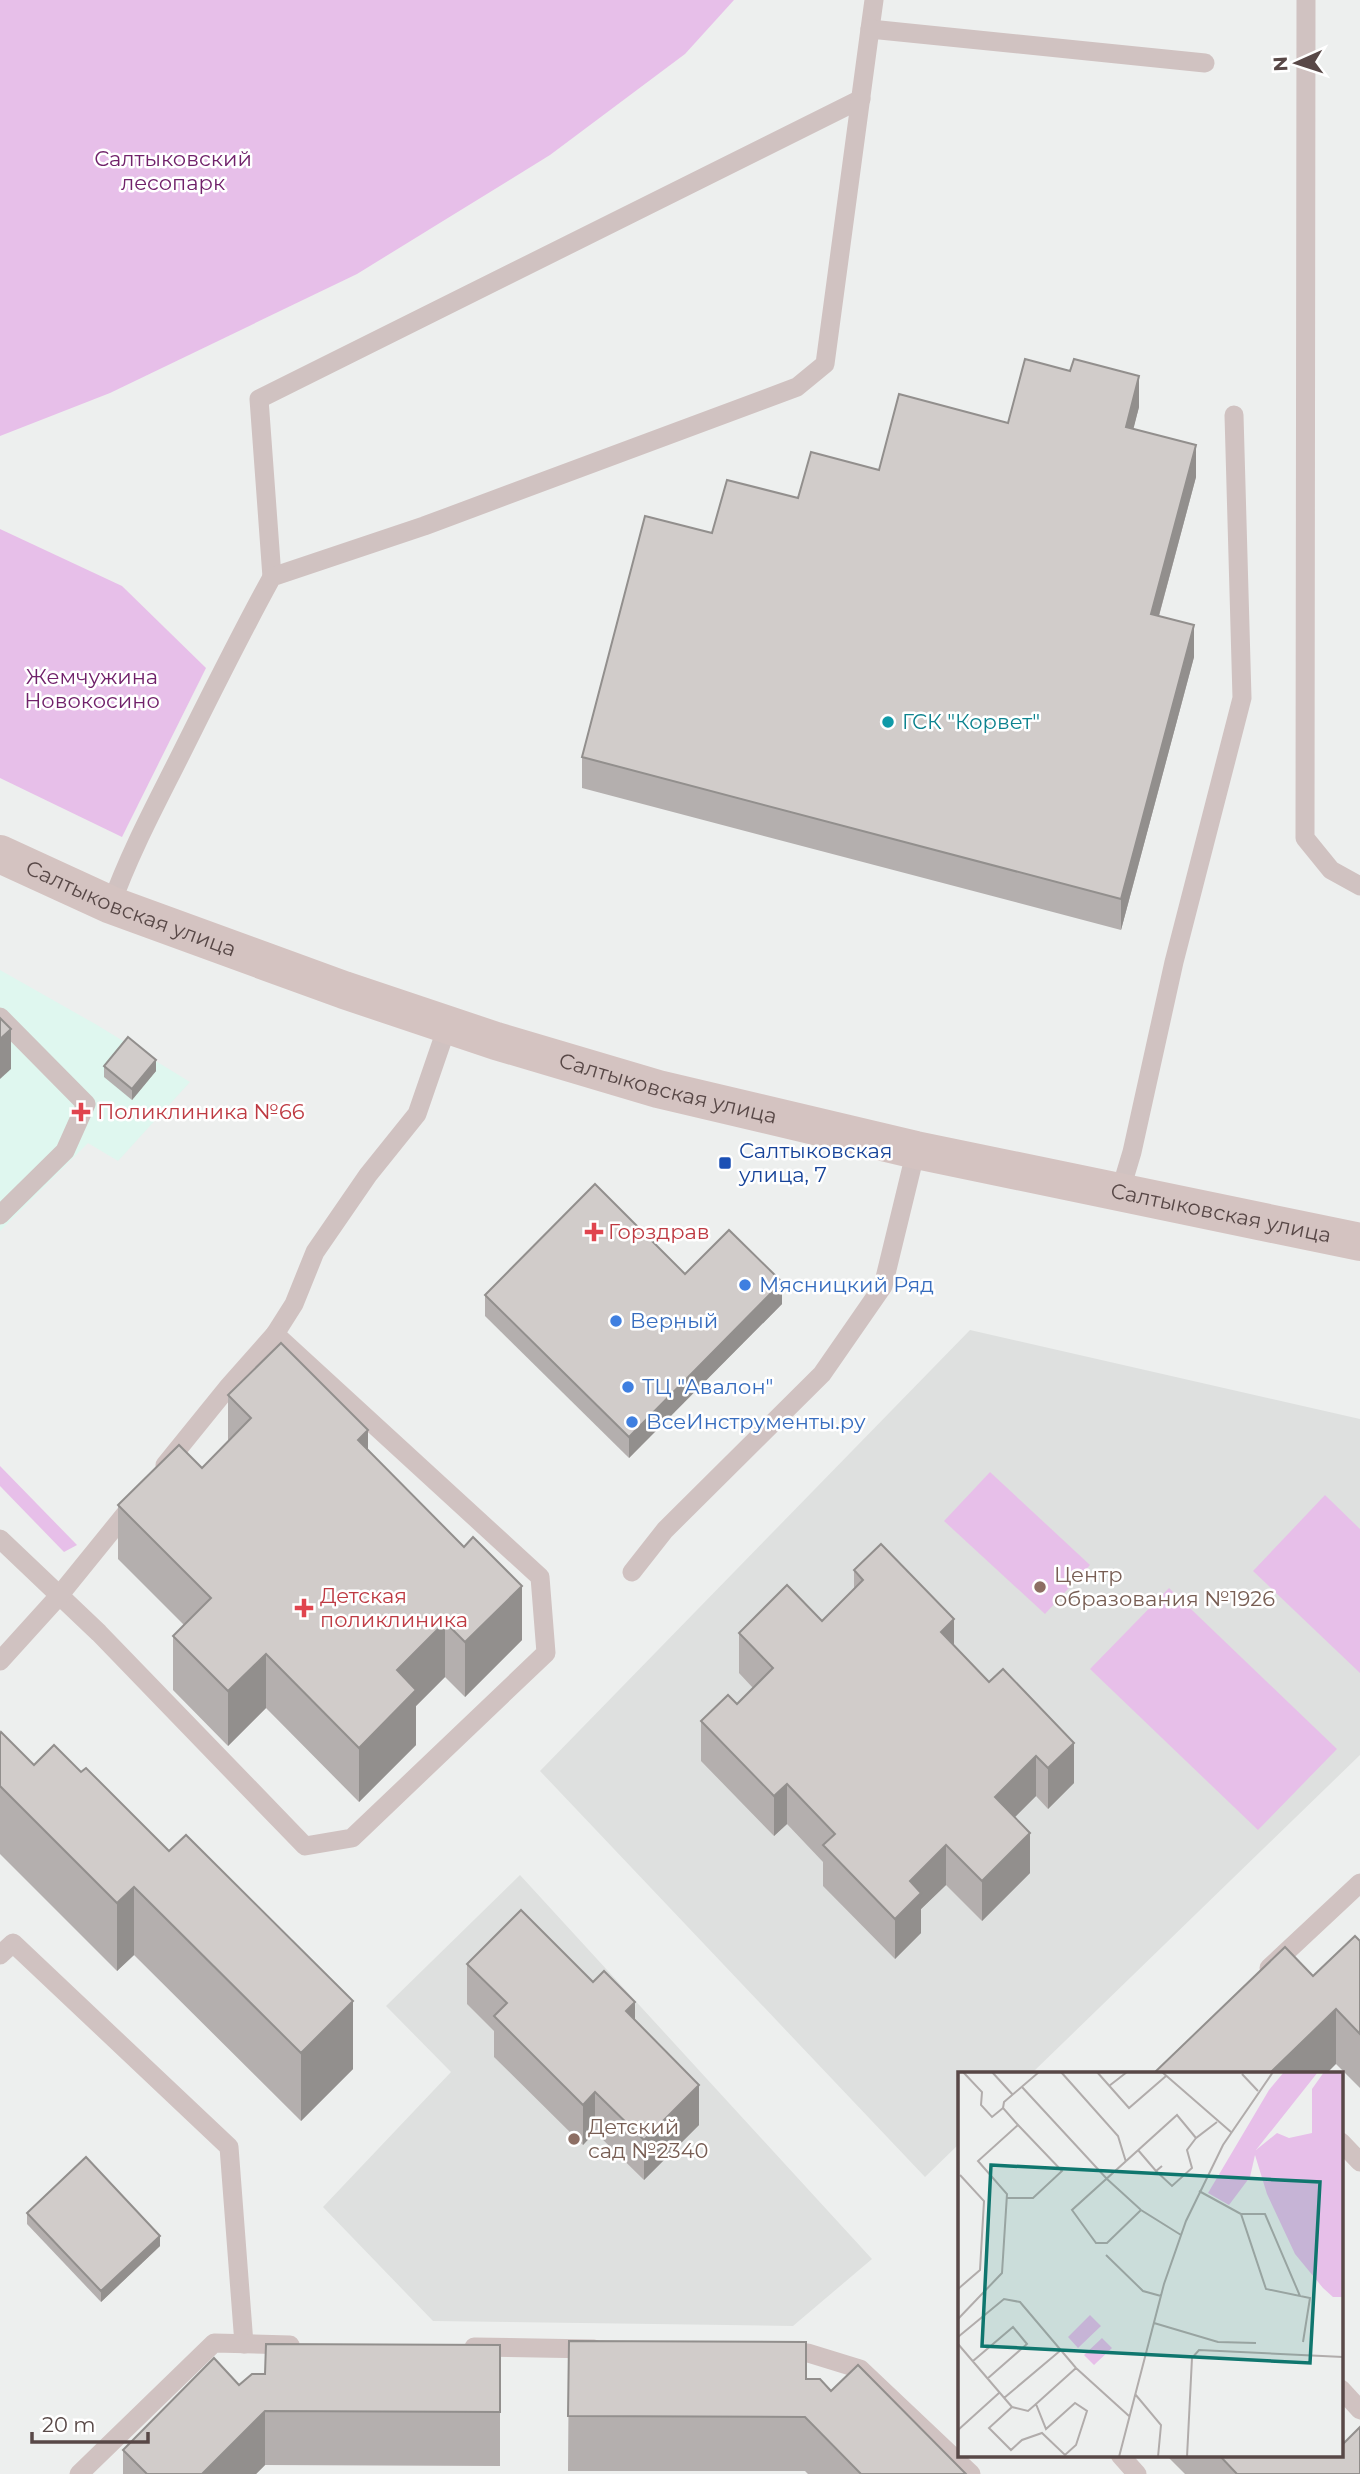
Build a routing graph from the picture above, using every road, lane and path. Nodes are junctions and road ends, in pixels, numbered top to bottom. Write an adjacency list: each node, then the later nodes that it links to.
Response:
1 (874, 0): 3 (lane)
2 (1306, 0): 9 (lane)
3 (870, 29): 4 (lane); 5 (lane)
4 (1205, 64)
5 (861, 99): 7 (lane); 7 (lane)
6 (1234, 415): 14 (lane)
7 (272, 577): 10 (lane)
8 (0, 854): 10 (street, Салтыковская улица)
9 (1360, 886)
10 (111, 905): 12 (street, Салтыковская улица)
11 (0, 1017): 15 (lane)
12 (447, 1024): 13 (street, Салтыковская улица); 17 (lane)
13 (916, 1150): 14 (street, Салтыковская улица); 19 (lane)
14 (1120, 1192): 16 (street, Салтыковская улица)
15 (0, 1215)
16 (1360, 1242)
17 (275, 1334): 20 (lane); 20 (lane)
18 (0, 1539): 20 (lane)
19 (632, 1572)
20 (58, 1597): 21 (lane)
21 (0, 1661)
22 (1360, 1883): 24 (lane)
23 (0, 1955): 27 (lane)
24 (1260, 1976)
25 (1342, 2143): 26 (lane)
26 (1360, 2162)
27 (243, 2344): 28 (lane); 35 (lane)
28 (311, 2345)
29 (461, 2347): 30 (lane)
30 (612, 2350)
31 (766, 2353): 36 (lane)
32 (1342, 2390): 33 (lane)
33 (1360, 2410)
34 (1121, 2456): 37 (lane)
35 (79, 2474)
36 (971, 2474)
37 (1137, 2474)

